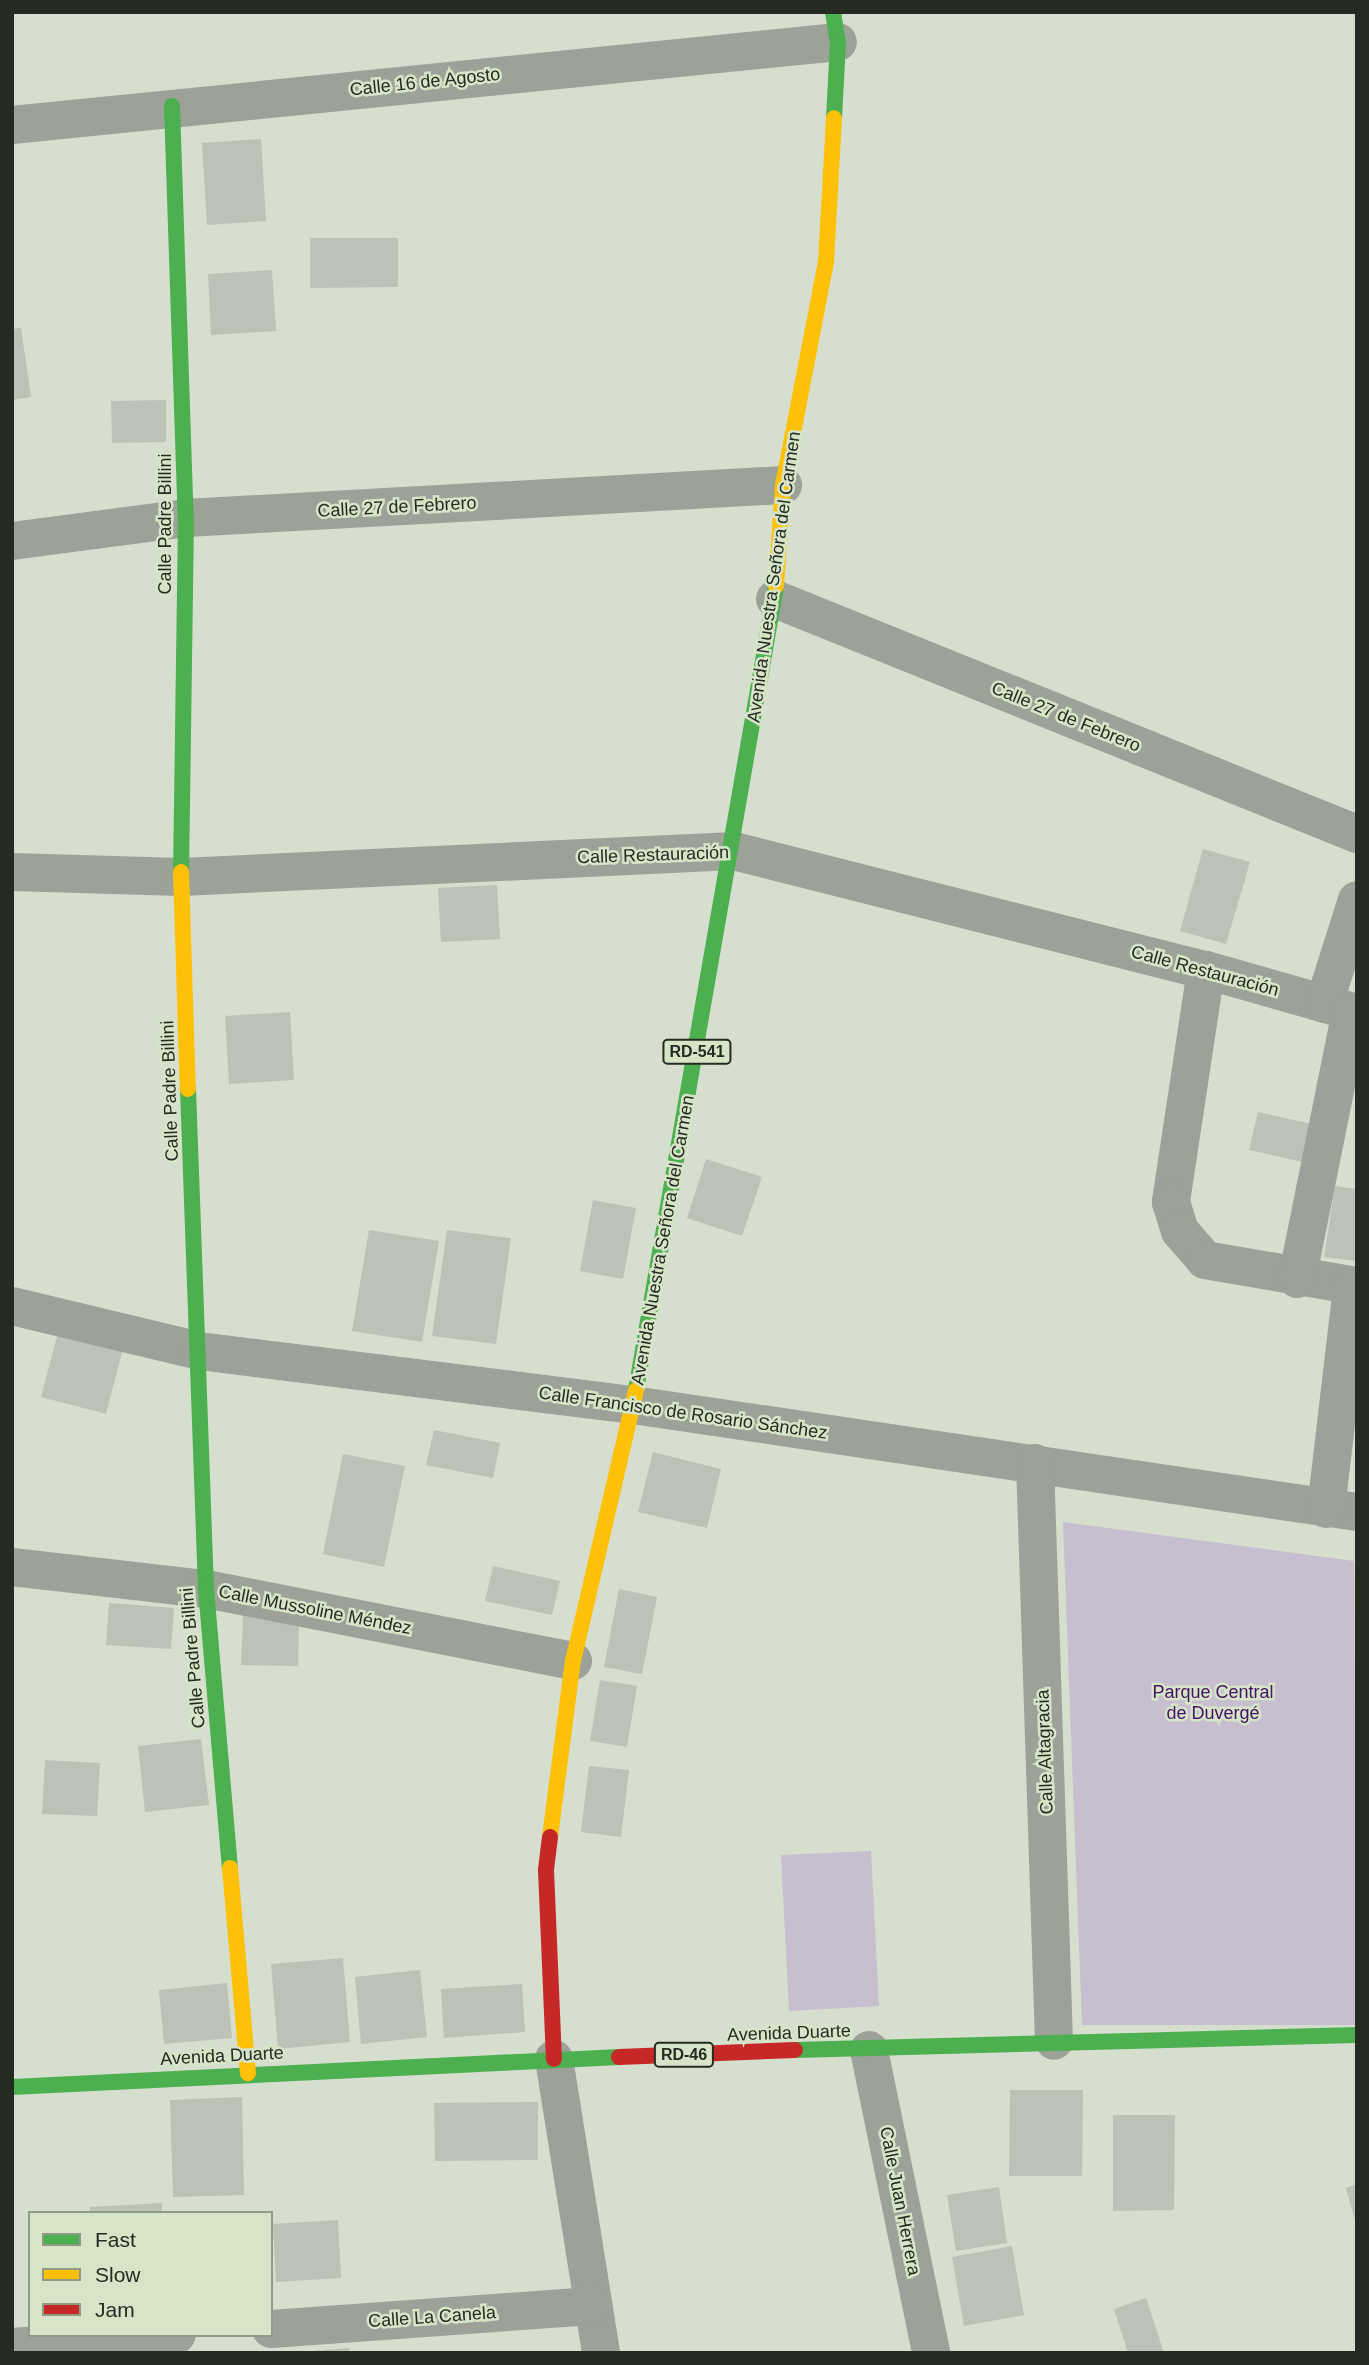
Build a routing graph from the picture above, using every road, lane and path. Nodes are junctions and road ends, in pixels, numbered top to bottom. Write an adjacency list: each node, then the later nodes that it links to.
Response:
1 (836, 27): 2 (street, Calle 16 de Agosto); 4 (main road, Avenida Nuestra Señora del Carmen / RD-541)
2 (172, 106): 3 (street, Calle 16 de Agosto); 5 (main road, Calle Padre Billini)
3 (12, 125)
4 (783, 485): 5 (street, Calle 27 de Febrero); 7 (main road, Avenida Nuestra Señora del Carmen / RD-541)
5 (186, 519): 6 (street, Calle 27 de Febrero); 11 (main road, Calle Padre Billini)
6 (12, 541)
7 (775, 599): 8 (street, Calle 27 de Febrero); 9 (main road, Avenida Nuestra Señora del Carmen / RD-541)
8 (1357, 834)
9 (734, 851): 11 (street, Calle Restauración); 13 (street, Calle Restauración); 19 (main road, Avenida Nuestra Señora del Carmen / RD-541)
10 (12, 872): 11 (street, Calle Restauración)
11 (181, 877): 18 (main road, Calle Padre Billini)
12 (1357, 900): 14 (street)
13 (1206, 970): 14 (street, Calle Restauración); 15 (street)
14 (1344, 1010): 15 (street)
15 (1297, 1279): 16 (street)
16 (1355, 1286): 21 (street)
17 (12, 1306): 18 (street, Calle Francisco de Rosario Sánchez)
18 (200, 1351): 19 (street, Calle Francisco de Rosario Sánchez); 23 (main road, Calle Padre Billini)
19 (634, 1405): 20 (street, Calle Francisco de Rosario Sánchez); 24 (main road, Avenida Nuestra Señora del Carmen / RD-541)
20 (1035, 1462): 21 (street, Calle Francisco de Rosario Sánchez); 26 (street, Calle Altagracia)
21 (1341, 1510)
22 (12, 1567): 23 (street, Calle Mussoline Méndez)
23 (206, 1589): 24 (street, Calle Mussoline Méndez); 29 (main road, Calle Padre Billini)
24 (573, 1661): 28 (main road, Avenida Nuestra Señora del Carmen / RD-541)
25 (1357, 2035): 26 (main road, Avenida Duarte / RD-46)
26 (1054, 2041): 27 (main road, Avenida Duarte / RD-46)
27 (869, 2050): 28 (main road, Avenida Duarte / RD-46); 36 (street, Calle Juan Herrera)
28 (554, 2059): 29 (main road, Avenida Duarte / RD-46); 31 (street, Avenida Nuestra Señora del Carmen)
29 (248, 2073): 30 (main road, Avenida Duarte / RD-46)
30 (12, 2087)
31 (592, 2306): 32 (street, Calle La Canela); 35 (street, Avenida Nuestra Señora del Carmen)
32 (273, 2329)
33 (150, 2337): 34 (street)
34 (12, 2347)
35 (601, 2353)
36 (931, 2353)

